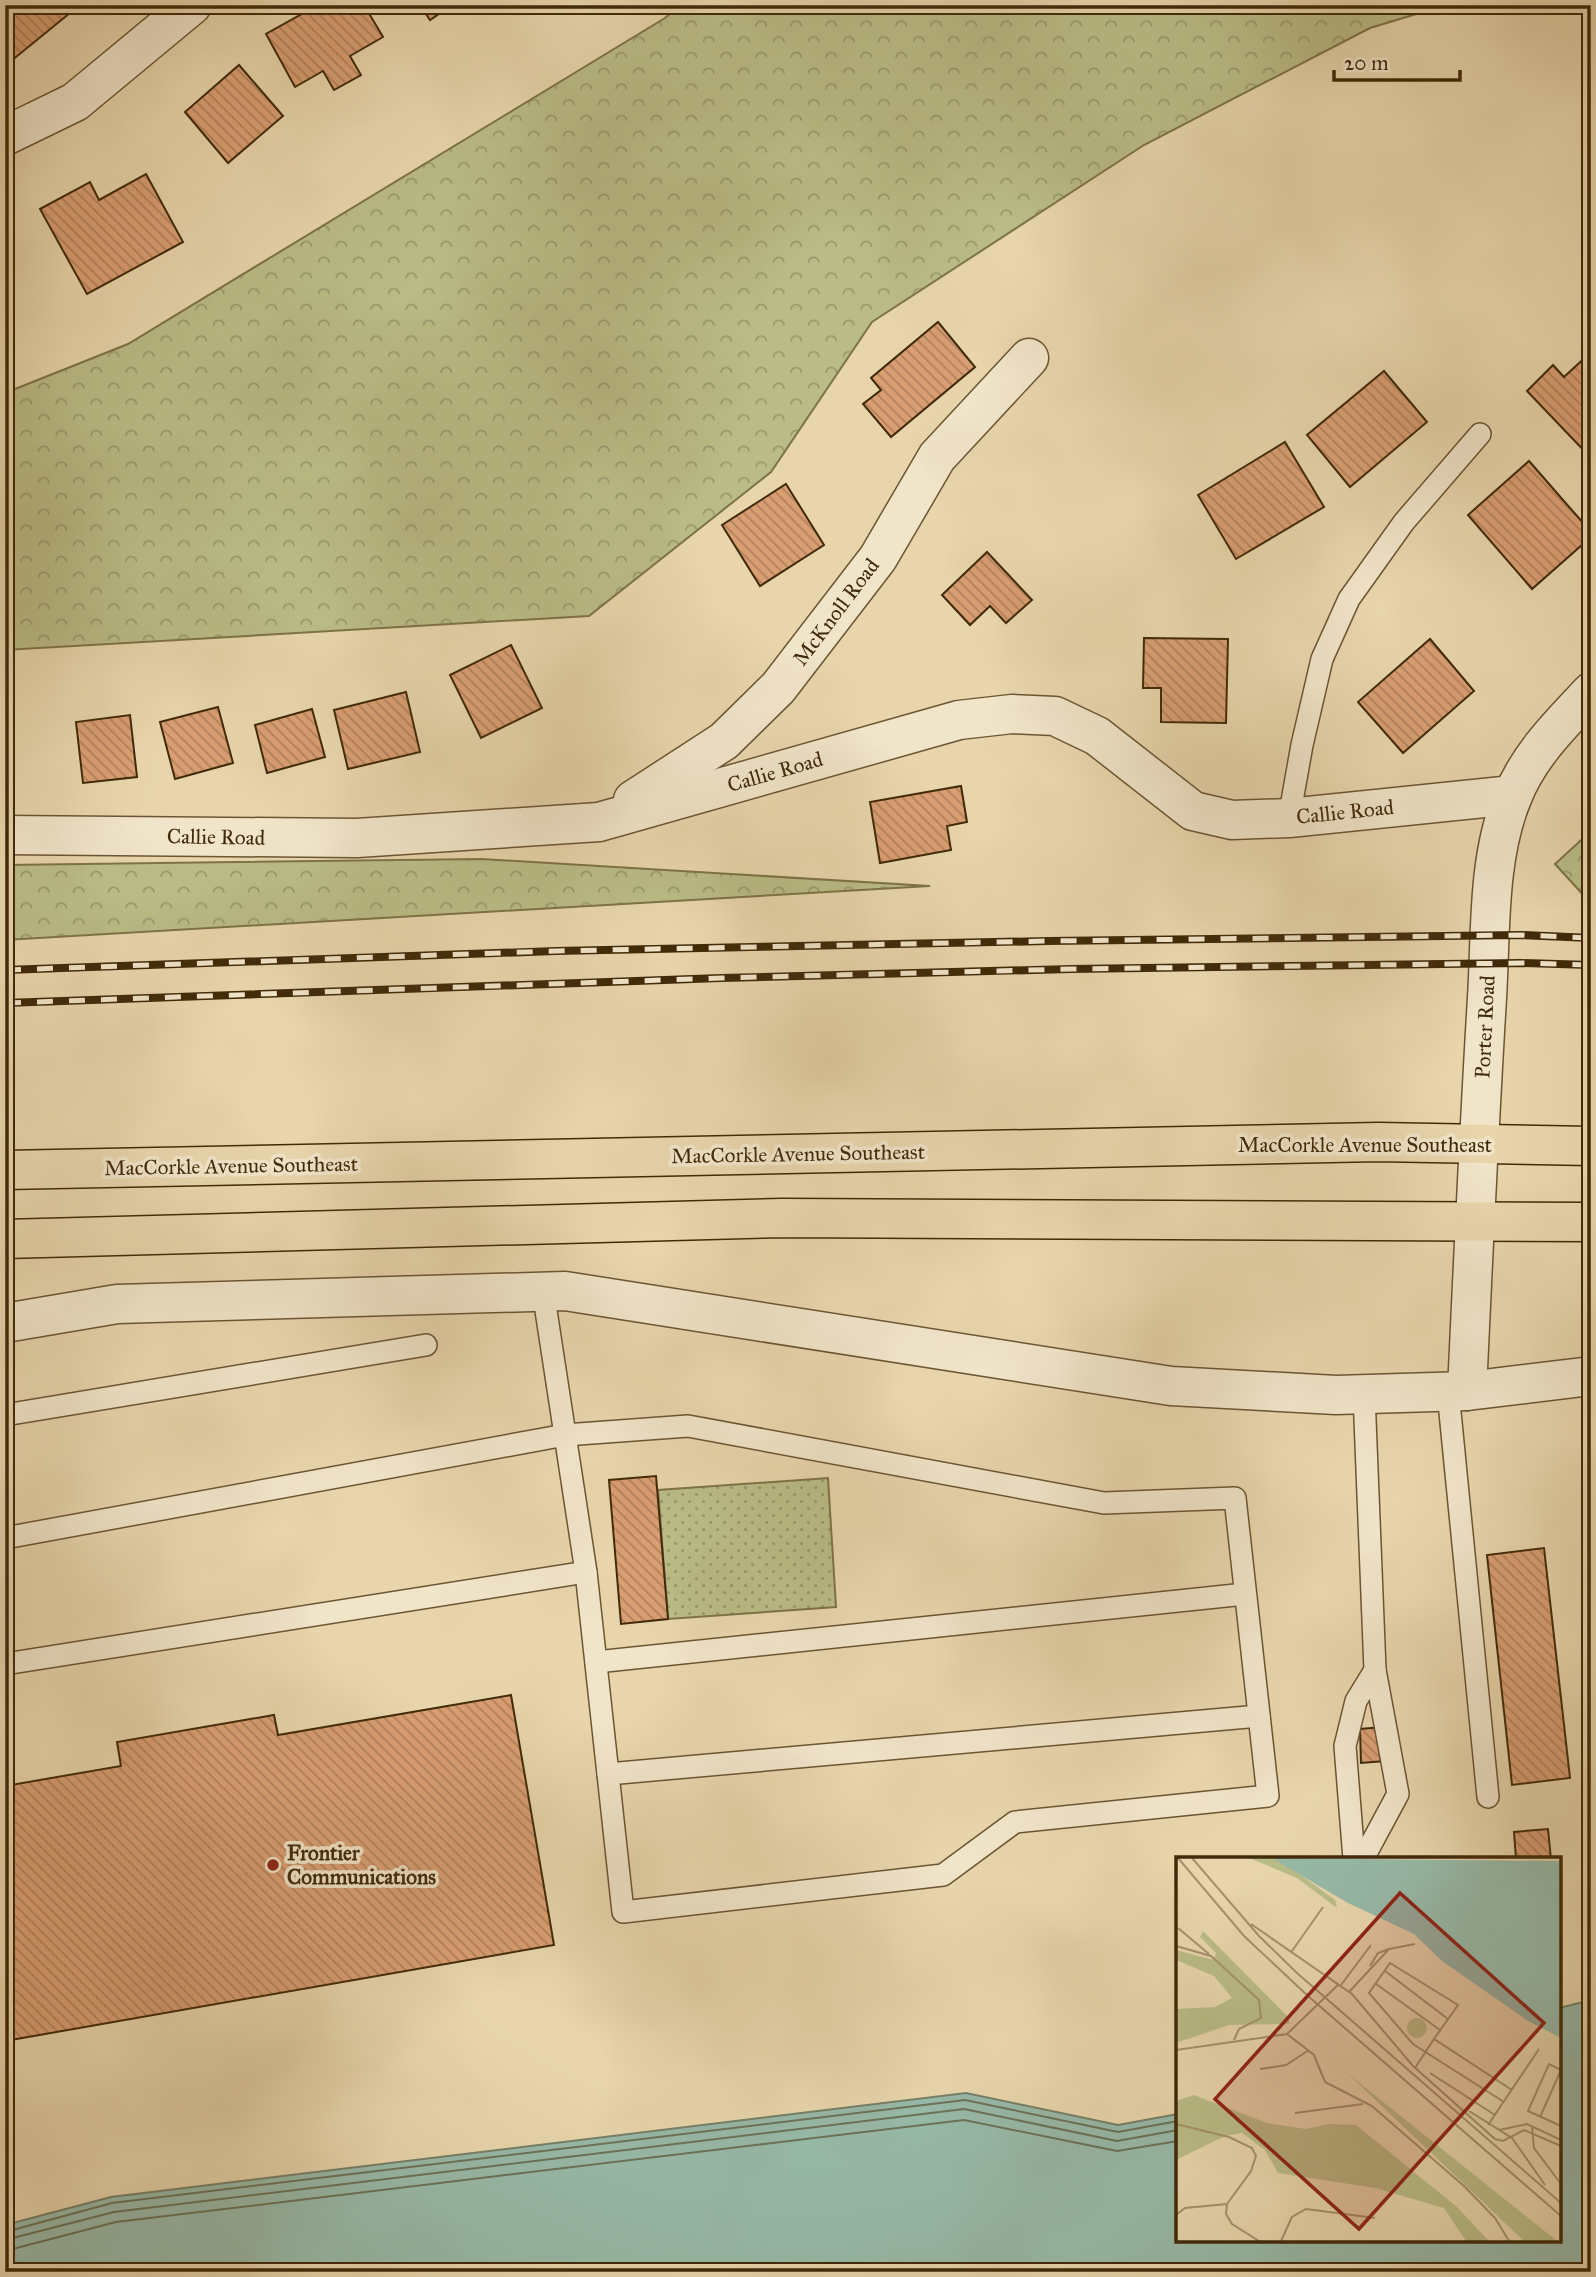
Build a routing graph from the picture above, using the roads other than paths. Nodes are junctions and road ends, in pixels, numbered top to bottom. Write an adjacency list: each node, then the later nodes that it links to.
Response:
1 (192, 5): 2 (street)
2 (5, 136)
3 (1029, 358): 8 (street, McKnoll Road)
4 (1480, 434): 7 (lane)
5 (1591, 692): 6 (street, Porter Road)
6 (1513, 795): 7 (street, Callie Road); 10 (street, Porter Road)
7 (1289, 818): 8 (street, Callie Road)
8 (599, 822): 9 (street, Callie Road)
9 (5, 835)
10 (1478, 1144): 11 (main road, MacCorkle Avenue Southeast); 12 (main road, MacCorkle Avenue Southeast); 13 (street, Porter Road)
11 (1591, 1146)
12 (5, 1170)
13 (1475, 1220): 14 (main road); 15 (main road); 22 (street, Porter Road)
14 (1591, 1222)
15 (5, 1239)
16 (543, 1291): 18 (street); 23 (street); 25 (lane)
17 (5, 1303): 18 (lane)
18 (117, 1304): 19 (street)
19 (5, 1324)
20 (426, 1345): 24 (lane)
21 (1591, 1376): 22 (street)
22 (1458, 1392): 23 (street); 34 (lane)
23 (1364, 1394): 31 (lane)
24 (5, 1415)
25 (565, 1435): 26 (lane); 27 (lane); 28 (lane)
26 (5, 1538)
27 (586, 1572): 29 (lane); 30 (lane)
28 (1245, 1594): 29 (lane); 32 (lane)
29 (596, 1662): 33 (lane)
30 (5, 1664)
31 (1375, 1670): 35 (lane); 36 (lane)
32 (1259, 1716): 33 (lane); 33 (lane)
33 (608, 1774)
34 (1488, 1797)
35 (1354, 1857)
36 (1364, 1857)

